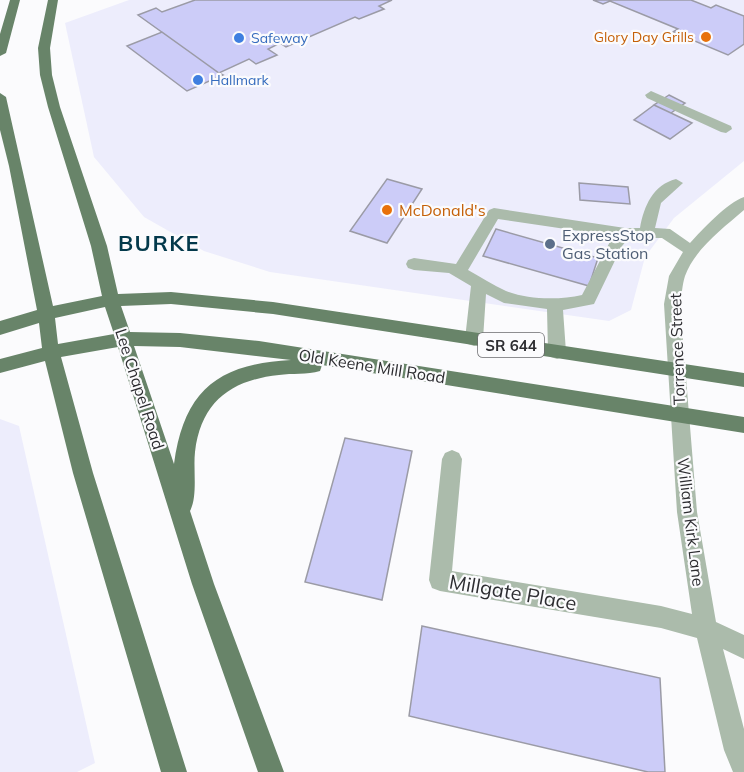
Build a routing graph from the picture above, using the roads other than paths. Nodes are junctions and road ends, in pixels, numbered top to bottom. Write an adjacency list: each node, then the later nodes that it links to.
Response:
1 (15, 0): 3 (main road)
2 (53, 0): 15 (main road, Lee Chapel Road)
3 (0, 53)
4 (651, 95): 6 (street)
5 (0, 97): 17 (main road)
6 (726, 129)
7 (676, 183): 9 (street)
8 (744, 202): 11 (street, Torrence Street)
9 (647, 231): 10 (street); 11 (street)
10 (625, 233): 13 (street); 16 (street)
11 (693, 252): 25 (street, Torrence Street)
12 (414, 264): 13 (street)
13 (459, 272): 14 (street)
14 (479, 284): 16 (street); 20 (street)
15 (111, 300): 17 (main road, SR 644); 19 (main road, Lee Chapel Road); 20 (main road, SR 644)
16 (555, 304): 22 (street)
17 (46, 314): 18 (main road, SR 644); 21 (main road)
18 (0, 328)
19 (123, 339): 21 (main road, Old Keene Mill Road); 24 (main road, Old Keene Mill Road); 30 (main road, Lee Chapel Road)
20 (474, 339): 22 (main road, SR 644)
21 (51, 352): 23 (main road, Old Keene Mill Road); 34 (main road)
22 (557, 352): 25 (main road, SR 644)
23 (0, 366)
24 (366, 366): 27 (main road, Old Keene Mill Road); 30 (main road)
25 (677, 370): 26 (main road, SR 644); 27 (street, Torrence Street)
26 (744, 380)
27 (680, 415): 28 (main road, Old Keene Mill Road); 31 (street, William Kirk Lane)
28 (744, 425)
29 (452, 459): 31 (street, Millgate Place)
30 (184, 526): 35 (main road, Lee Chapel Road)
31 (706, 629): 32 (street); 33 (street, William Kirk Lane)
32 (744, 647)
33 (744, 768)
34 (174, 772)
35 (271, 772)

